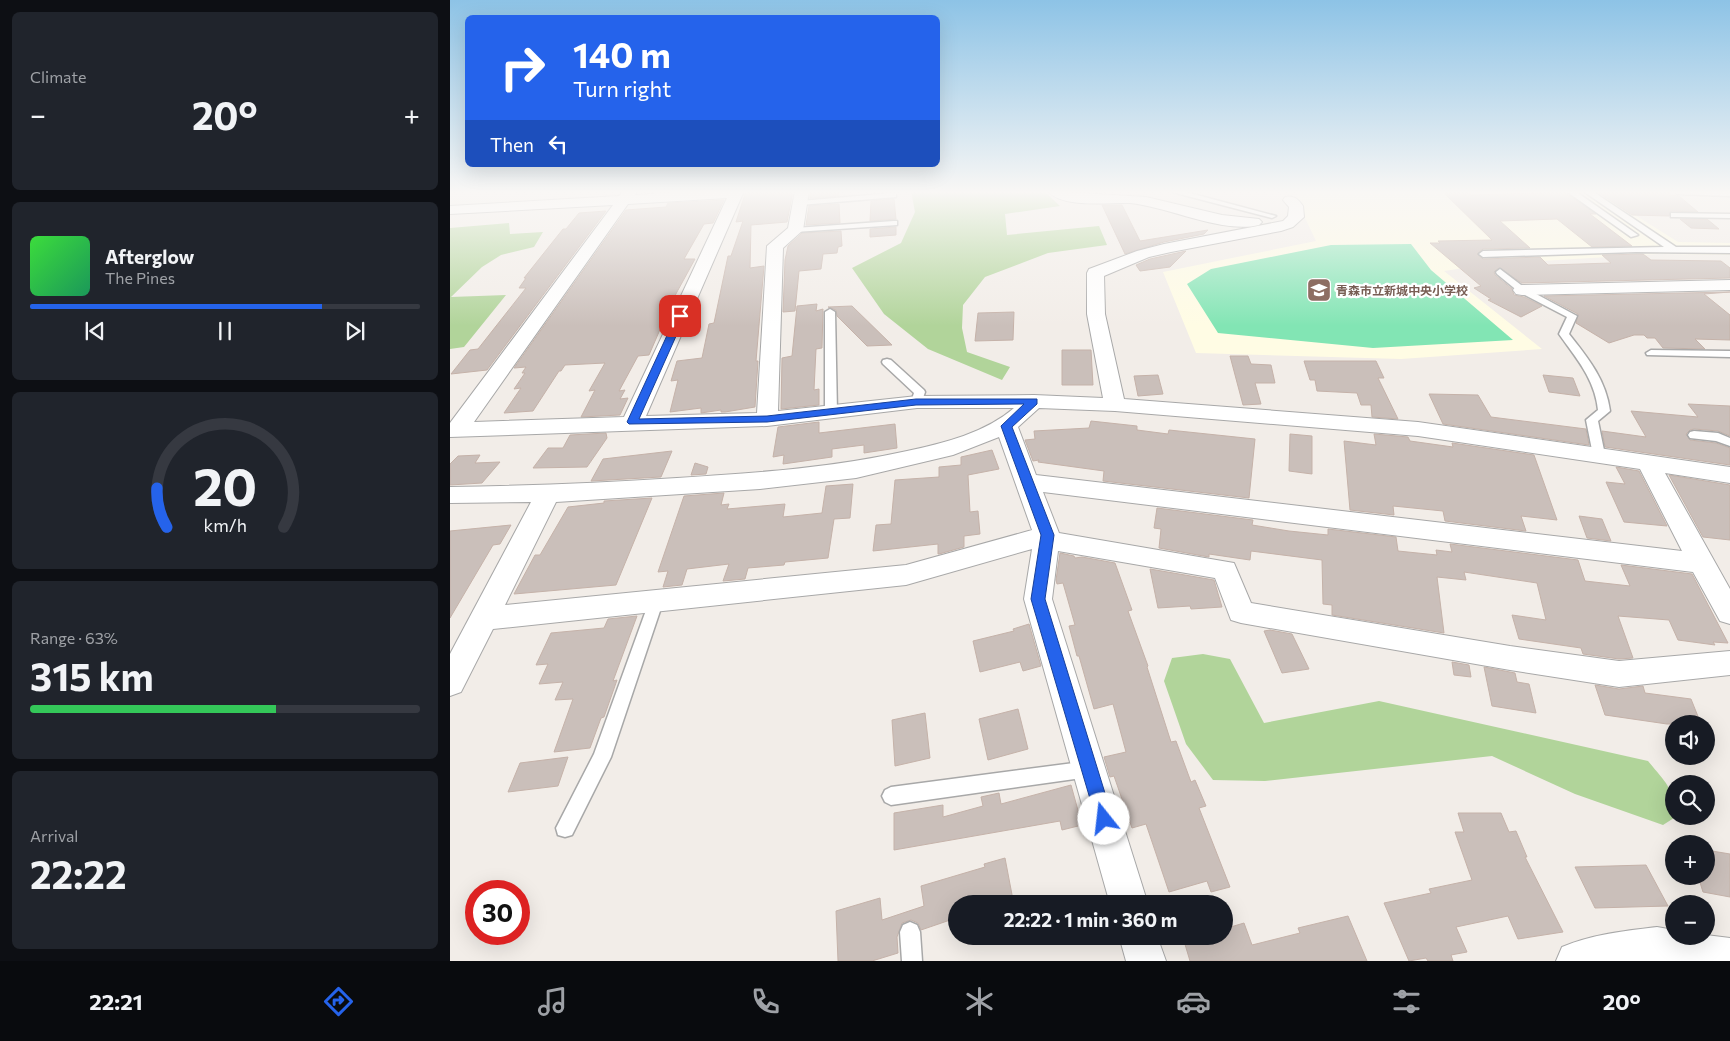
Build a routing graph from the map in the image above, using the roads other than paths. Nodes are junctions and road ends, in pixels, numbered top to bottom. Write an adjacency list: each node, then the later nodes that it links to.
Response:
1 (597, 236): 23 (street)
2 (716, 236): 21 (street)
3 (787, 236): 20 (street)
4 (1232, 236): 18 (street)
5 (1653, 236): 6 (lane)
6 (1673, 249): 7 (lane); 8 (lane)
7 (1730, 250)
8 (1482, 254)
9 (1500, 272): 11 (lane)
10 (1730, 286): 11 (street)
11 (1522, 290): 26 (lane)
12 (830, 312): 19 (lane)
13 (1651, 353): 14 (lane)
14 (1730, 354)
15 (887, 362): 17 (lane)
16 (1034, 401): 17 (street); 18 (street); 22 (street)
17 (916, 402): 19 (street)
18 (1115, 405): 26 (street)
19 (831, 412): 20 (street)
20 (767, 419): 21 (street)
21 (633, 422): 23 (street)
22 (1006, 426): 29 (street); 30 (street)
23 (454, 430)
24 (1694, 435): 25 (lane)
25 (1730, 442)
26 (1599, 455): 27 (street)
27 (1648, 463): 28 (street); 33 (street)
28 (1730, 475)
29 (1028, 482): 32 (street); 33 (street)
30 (548, 494): 31 (street); 36 (street)
31 (450, 495)
32 (1047, 537): 34 (street); 37 (street); 39 (street)
33 (1701, 563): 35 (street)
34 (656, 602): 36 (street); 41 (lane)
35 (1730, 613)
36 (485, 618): 38 (street)
37 (1730, 663)
38 (450, 682)
39 (1090, 768): 40 (lane); 42 (street)
40 (891, 796)
41 (565, 828)
42 (1126, 895)
43 (910, 932): 46 (lane)
44 (1141, 945): 47 (street)
45 (1730, 958): 48 (street)
46 (912, 961)
47 (1146, 961)
48 (1576, 961)

